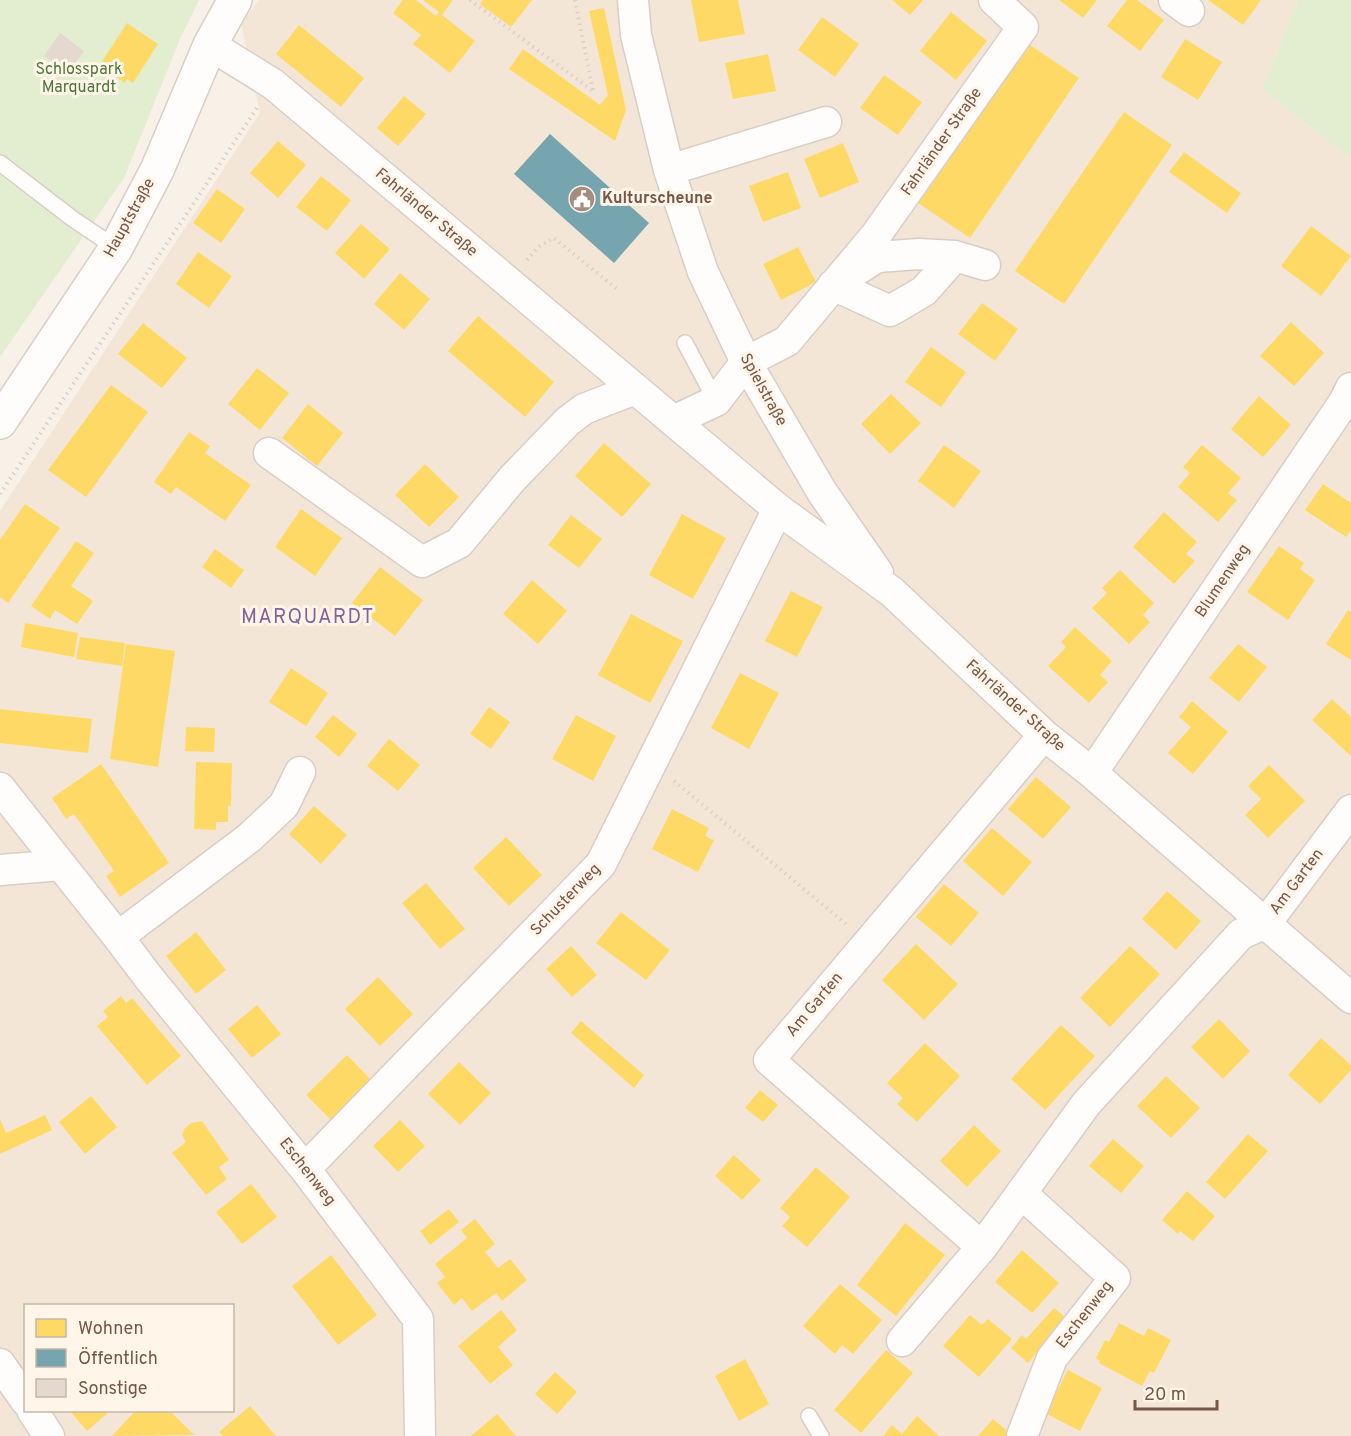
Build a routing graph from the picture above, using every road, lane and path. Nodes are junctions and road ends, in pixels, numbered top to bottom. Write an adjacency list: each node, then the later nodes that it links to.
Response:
1 (235, 0): 6 (street, Hauptstraße)
2 (470, 0): 3 (path)
3 (575, 0)
4 (633, 0): 10 (street, Spielstraße)
5 (994, 0): 15 (street, Fahrländer Straße)
6 (210, 45): 7 (street, Fahrländer Straße); 11 (street, Hauptstraße)
7 (273, 84): 14 (street, Fahrländer Straße); 25 (path)
8 (826, 122): 10 (street)
9 (0, 163): 11 (lane)
10 (669, 170): 18 (street, Spielstraße)
11 (116, 248): 22 (street, Hauptstraße)
12 (955, 256): 13 (street, Fahrländer Straße); 15 (street, Fahrländer Straße); 15 (street)
13 (986, 266)
14 (508, 282): 16 (path); 20 (street, Fahrländer Straße)
15 (833, 285): 18 (street, Fahrländer Straße)
16 (617, 289)
17 (685, 343): 21 (lane)
18 (746, 362): 21 (street, Fahrländer Straße); 27 (street, Spielstraße)
19 (1351, 388): 31 (street, Blumenweg)
20 (635, 389): 23 (street, Fahrländer Straße); 24 (street)
21 (716, 401): 23 (street, Fahrländer Straße)
22 (0, 422)
23 (674, 422): 26 (street, Fahrländer Straße)
24 (269, 453)
25 (0, 494)
26 (778, 509): 27 (street, Fahrländer Straße); 29 (street, Schusterweg)
27 (892, 592): 28 (street, Fahrländer Straße)
28 (1044, 735): 31 (street, Fahrländer Straße); 38 (street, Am Garten)
29 (653, 764): 38 (path); 40 (street, Schusterweg)
30 (300, 772): 37 (street)
31 (1092, 773): 36 (street, Fahrländer Straße)
32 (0, 788): 34 (street, Eschenweg)
33 (1351, 810): 36 (street, Am Garten)
34 (61, 865): 35 (street); 37 (street, Eschenweg)
35 (0, 870)
36 (1266, 923): 39 (street, Fahrländer Straße); 41 (street, Am Garten)
37 (118, 937): 40 (street, Eschenweg)
38 (867, 942): 42 (street, Am Garten)
39 (1351, 998)
40 (305, 1168): 49 (street, Eschenweg)
41 (1021, 1193): 42 (street, Am Garten); 51 (street, Eschenweg)
42 (982, 1247): 43 (street, Am Garten)
43 (902, 1341)
44 (0, 1364): 45 (street)
45 (24, 1398)
46 (33, 1412): 48 (street)
47 (809, 1416): 50 (lane)
48 (49, 1436)
49 (420, 1436)
50 (821, 1436)
51 (1022, 1436)

